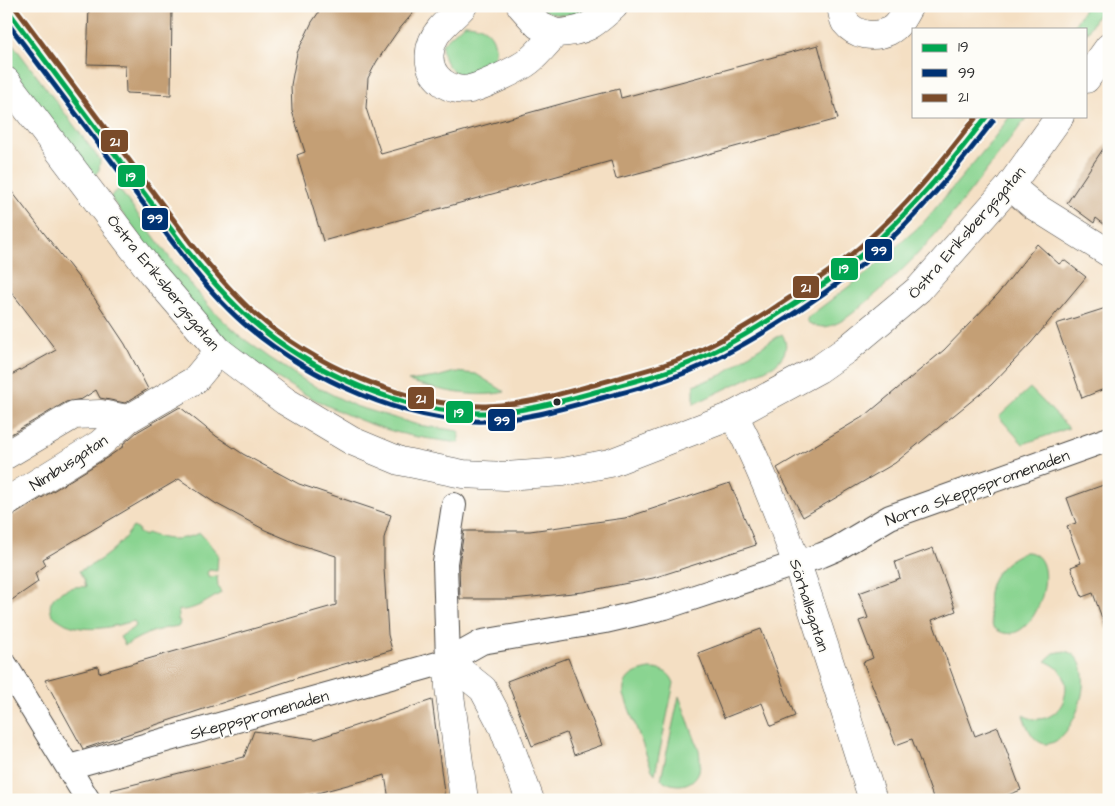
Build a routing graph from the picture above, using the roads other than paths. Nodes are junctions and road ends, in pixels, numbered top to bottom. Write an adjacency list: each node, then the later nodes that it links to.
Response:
1 (463, 6): 6 (street)
2 (521, 6): 6 (street)
3 (614, 6): 6 (street)
4 (841, 6): 5 (street)
5 (909, 6)
6 (556, 33)
7 (1109, 47): 8 (street)
8 (1088, 76)
9 (6, 81): 13 (street, Östra Eriksbergsgatan)
10 (1059, 118): 11 (street, Östra Eriksbergsgatan)
11 (1010, 186): 12 (street); 14 (street, Östra Eriksbergsgatan)
12 (1109, 253)
13 (219, 351): 14 (street, Östra Eriksbergsgatan); 15 (street, Nimbusgatan)
14 (734, 415): 20 (street, Sörhallsgatan)
15 (128, 420): 17 (street, Nimbusgatan); 18 (street, Nimbusgatan)
16 (1109, 439): 20 (street, Norra Skeppspromenaden)
17 (6, 454)
18 (6, 502)
19 (454, 505): 21 (street)
20 (797, 563): 21 (street, Norra Skeppspromenaden); 27 (street, Sörhallsgatan)
21 (448, 661): 23 (street, Skeppspromenaden); 25 (street); 26 (street)
22 (6, 666): 23 (street)
23 (69, 768): 24 (street)
24 (88, 800)
25 (464, 800)
26 (530, 800)
27 (873, 800)

